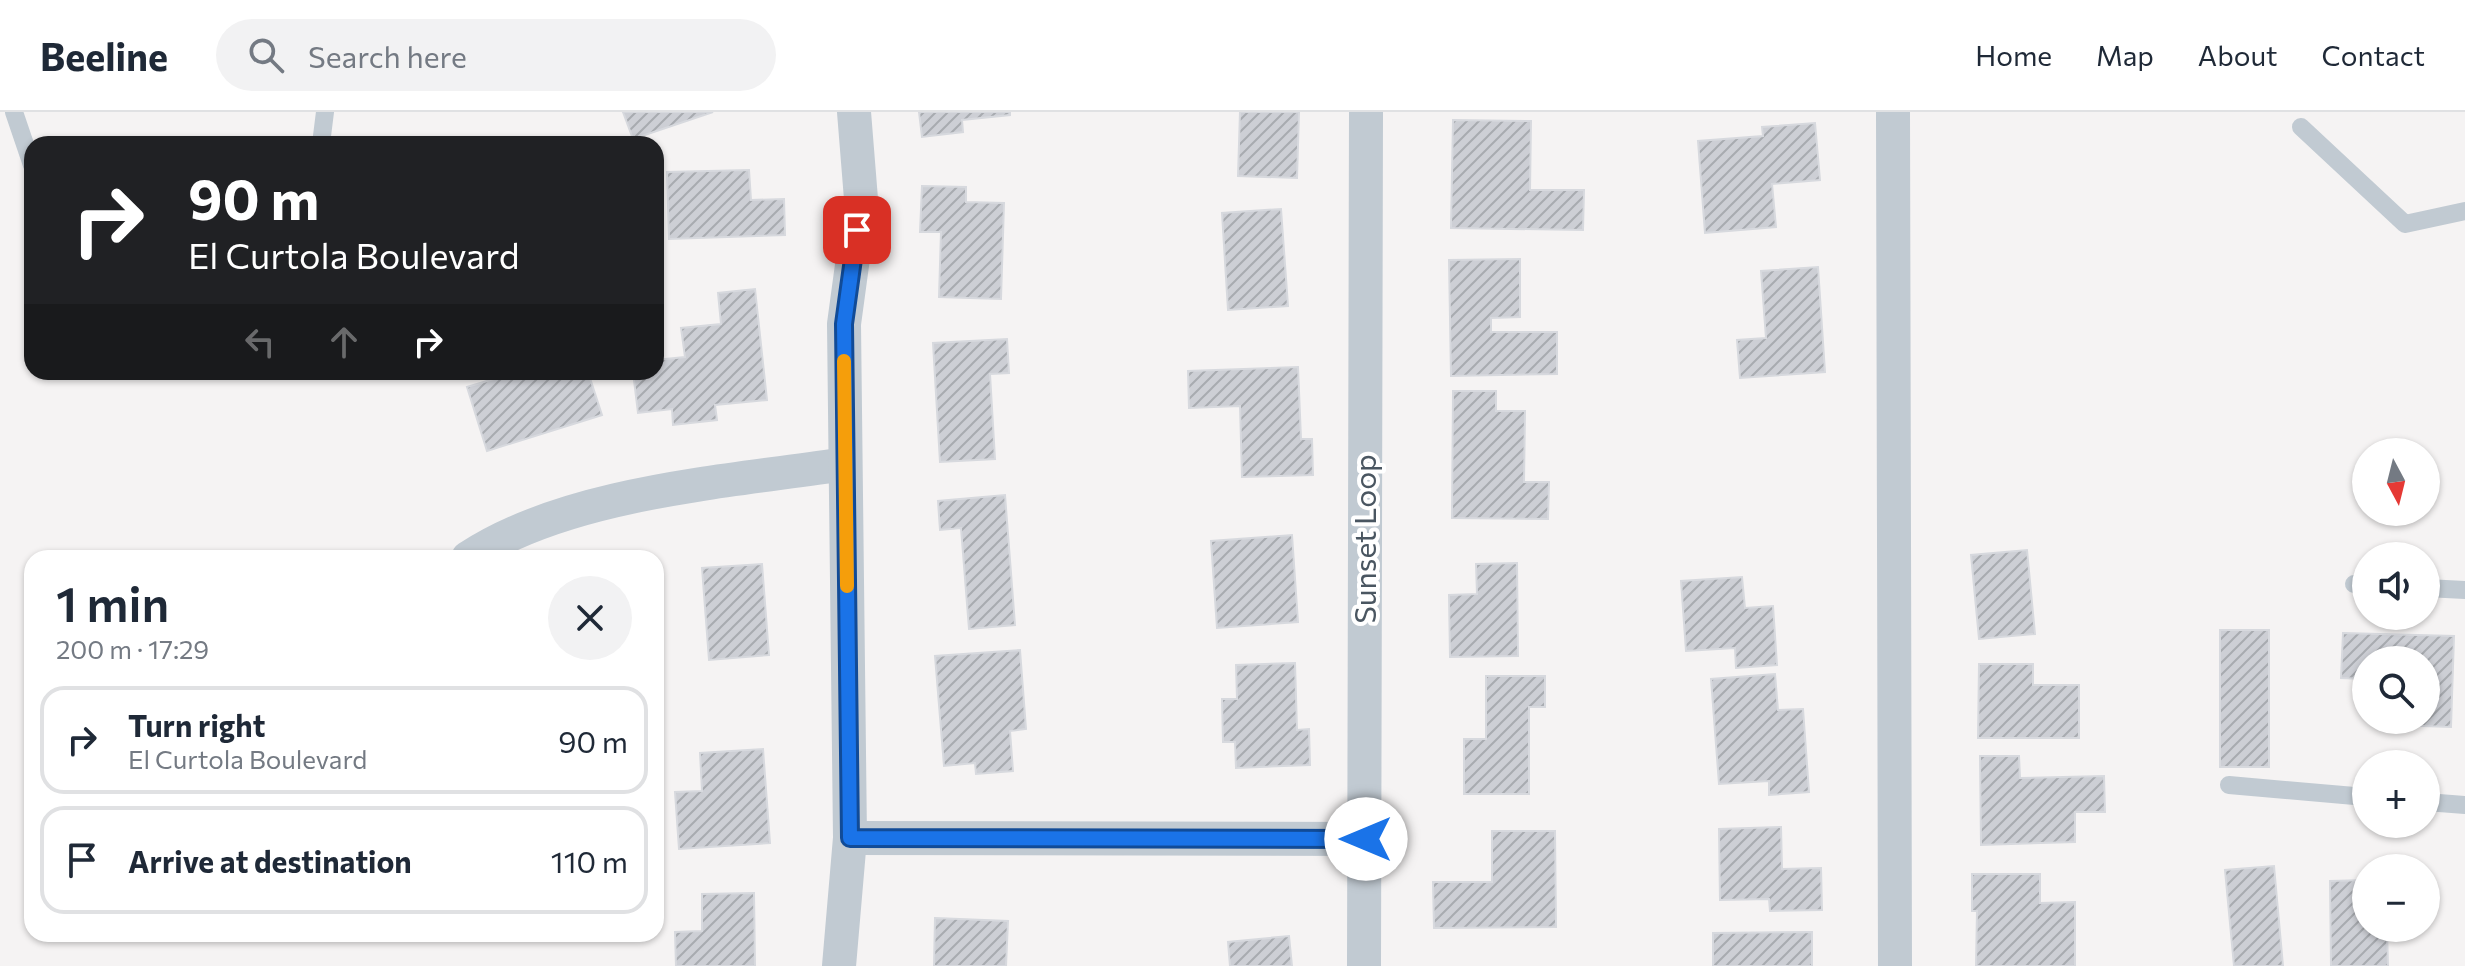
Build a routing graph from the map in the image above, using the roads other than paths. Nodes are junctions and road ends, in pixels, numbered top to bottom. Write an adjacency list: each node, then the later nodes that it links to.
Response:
1 (14, 112): 8 (lane)
2 (325, 112): 7 (lane)
3 (854, 112): 10 (street)
4 (1366, 112): 19 (street, Sunset Loop)
5 (1893, 112): 22 (street)
6 (2301, 127): 9 (lane)
7 (322, 136)
8 (24, 141)
9 (2465, 211)
10 (845, 464): 11 (street); 18 (street)
11 (480, 550)
12 (2440, 589): 13 (lane)
13 (2465, 590)
14 (2229, 785): 15 (lane)
15 (2352, 796)
16 (2440, 803): 17 (lane)
17 (2465, 805)
18 (850, 838): 19 (street); 20 (street)
19 (1366, 839): 21 (street, Sunset Loop)
20 (839, 966)
21 (1364, 966)
22 (1895, 966)

